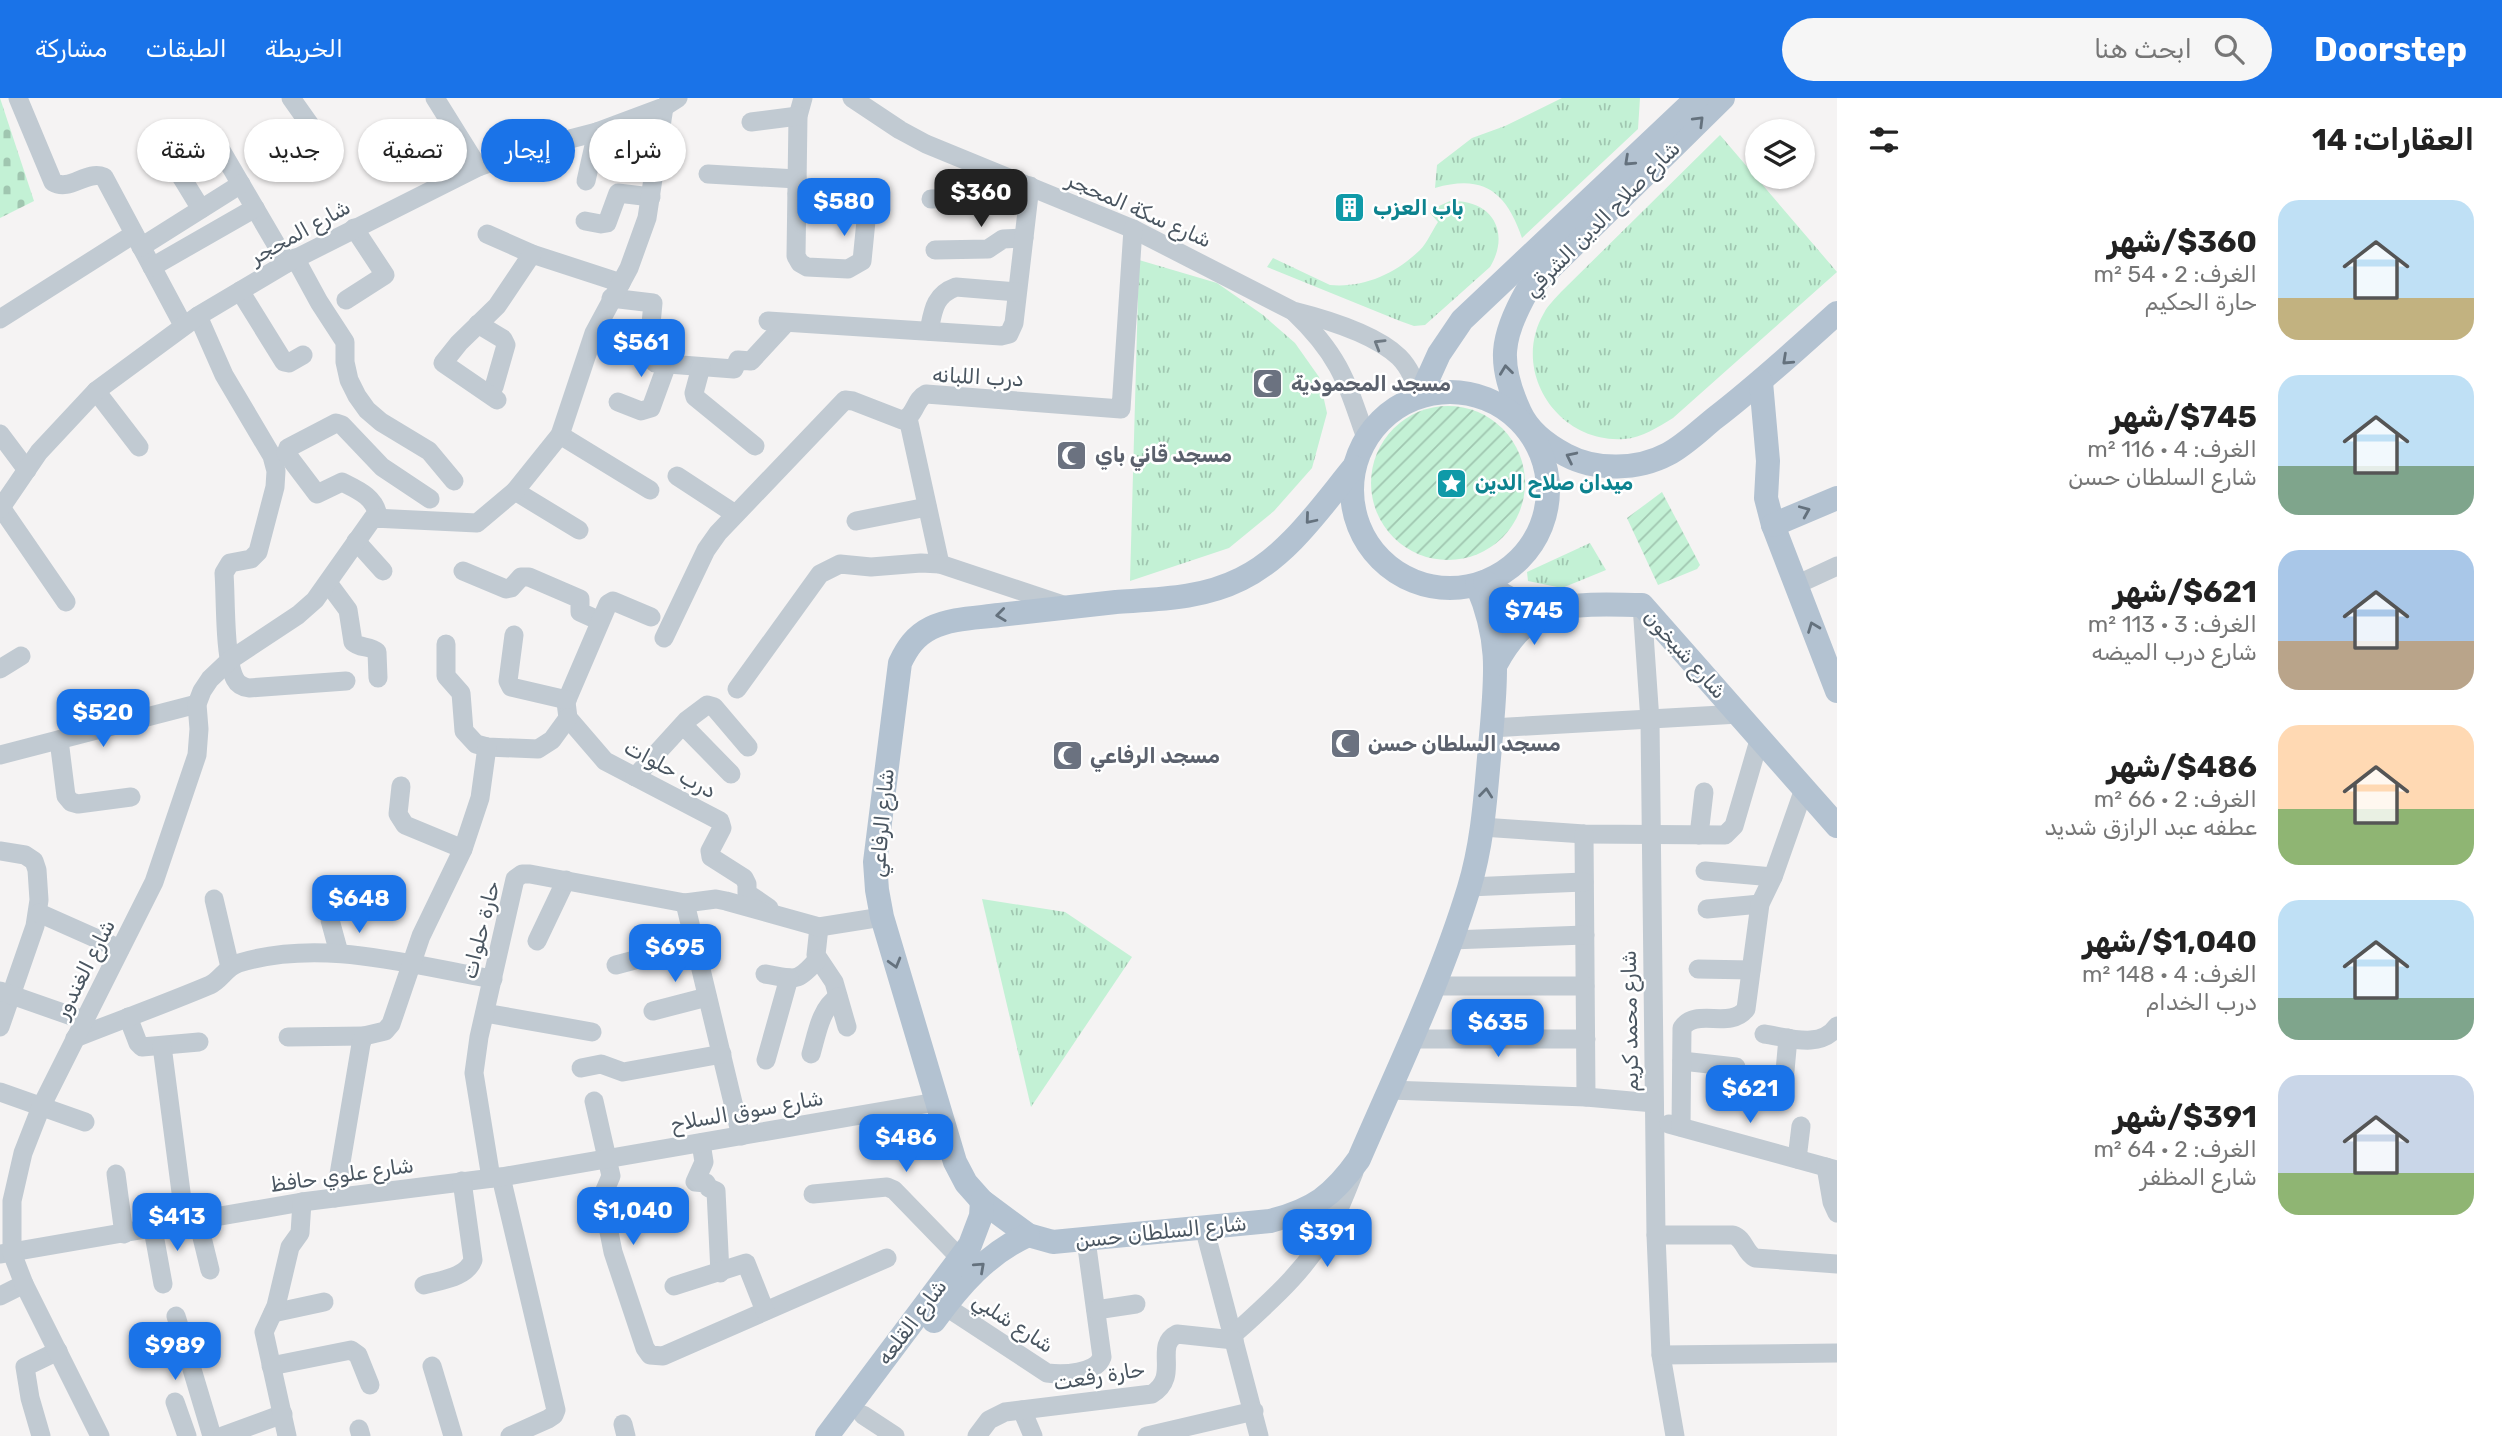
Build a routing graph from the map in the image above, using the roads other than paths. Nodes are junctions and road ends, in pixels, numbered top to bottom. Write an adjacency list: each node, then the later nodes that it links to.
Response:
1 (18, 98): 33 (street)
2 (435, 98): 14 (street)
3 (852, 98): 21 (street, شارع سكة المحجر)
4 (1697, 98): 53 (main road, شارع صلاح الدين الشرقي, one-way to 53)
5 (1723, 98): 56 (main road, شارع صلاح الدين الشرقي, one-way to 5)
6 (294, 99): 9 (street)
7 (671, 103): 10 (street, شارع المحجر); 23 (street)
8 (800, 107): 11 (street); 20 (street)
9 (307, 119)
10 (630, 119)
11 (751, 121)
12 (589, 134): 14 (street, شارع المحجر)
13 (230, 165): 19 (street)
14 (478, 167): 29 (street, شارع المحجر)
15 (589, 168): 17 (street)
16 (708, 174): 20 (street)
17 (586, 181)
18 (184, 182): 27 (street)
19 (241, 184): 26 (street); 27 (street)
20 (797, 187): 22 (street); 25 (street)
21 (1030, 191): 24 (street); 30 (street, شارع سكة المحجر); 32 (street)
22 (829, 196)
23 (650, 197): 28 (street); 39 (street)
24 (931, 199)
25 (868, 201)
26 (254, 208): 36 (street); 37 (street)
27 (201, 209): 33 (street)
28 (585, 221)
29 (354, 228): 36 (street, شارع المحجر); 41 (street)
30 (1133, 229): 42 (street, شارع سكة المحجر); 55 (street, درب اللبانه)
31 (487, 234): 35 (street)
32 (1024, 238): 34 (street); 40 (street)
33 (137, 240): 37 (street); 44 (street)
34 (935, 250)
35 (532, 254): 39 (street); 46 (street)
36 (291, 261): 38 (street, شارع المحجر); 65 (street)
37 (152, 267): 45 (street)
38 (240, 291): 45 (street, شارع المحجر); 48 (street)
39 (616, 291): 49 (street); 58 (street)
40 (1017, 292): 47 (street); 47 (street)
41 (346, 299)
42 (1293, 311): 53 (street, شارع سكة المحجر, one-way to 42); 59 (street, شارع سكة المحجر)
43 (1837, 313): 51 (main road, one-way to 51)
44 (0, 318)
45 (191, 321): 52 (street, شارع المحجر); 95 (street)
46 (478, 324): 46 (street)
47 (929, 331): 50 (street)
48 (303, 355)
49 (667, 364): 50 (street); 54 (street)
50 (701, 367): 60 (street)
51 (1761, 382): 56 (main road, one-way to 56); 75 (main road)
52 (96, 391): 61 (street); 63 (street, شارع المحجر)
53 (1420, 396): 56 (main road); 59 (main road)
54 (618, 402)
55 (908, 418): 70 (street); 72 (street)
56 (1533, 432): 83 (main road)
57 (0, 434): 63 (street)
58 (560, 435): 66 (street); 67 (street)
59 (1366, 438): 62 (main road)
60 (755, 446)
61 (139, 447)
62 (1354, 467): 83 (main road); 87 (main road, شارع الرفاعي, one-way to 87)
63 (27, 470): 71 (street, شارع المحجر)
64 (677, 476): 72 (street)
65 (454, 481)
66 (650, 490)
67 (515, 491): 73 (street); 76 (street)
68 (1837, 498): 75 (main road, one-way to 68)
69 (429, 499): 73 (street)
70 (927, 507): 74 (street); 78 (street)
71 (0, 508): 85 (street)
72 (735, 514): 92 (street)
73 (378, 516): 77 (street)
74 (856, 521)
75 (1773, 525): 84 (main road)
76 (579, 530)
77 (356, 541): 80 (street); 82 (street)
78 (940, 564): 87 (street); 100 (street)
79 (1837, 566): 84 (street)
80 (383, 571)
81 (463, 571): 90 (street)
82 (328, 583): 95 (street); 98 (street)
83 (1481, 584): 88 (main road, شارع شيخون); 96 (main road, شارع السلطان حسن)
84 (1796, 585): 101 (main road, one-way to 84)
85 (66, 602)
86 (1642, 605): 88 (main road, شارع شيخون); 104 (main road, شارع شيخون); 105 (street, شارع محمد كريم)
87 (1069, 607): 137 (main road, شارع الرفاعي, one-way to 137)
88 (1550, 608): 96 (main road)
89 (652, 617): 90 (street)
90 (600, 621): 103 (street)
91 (514, 635): 103 (street)
92 (664, 638)
93 (446, 644): 110 (street)
94 (21, 656): 97 (street)
95 (230, 660): 99 (street); 102 (street)
96 (1496, 664): 107 (main road, شارع السلطان حسن)
97 (0, 669)
98 (378, 678)
99 (346, 681)
100 (737, 689)
101 (1837, 691)
102 (197, 704): 109 (street); 144 (street, شارع الغندور)
103 (567, 709): 110 (street); 114 (street, درب حلوات)
104 (1739, 714): 105 (street); 108 (main road, شارع شيخون)
105 (1650, 721): 107 (street); 122 (street, شارع محمد كريم)
106 (683, 725): 111 (street); 113 (street); 114 (street)
107 (1491, 728): 120 (main road, شارع السلطان حسن, one-way to 107)
108 (1760, 737): 116 (main road, شارع شيخون); 123 (street)
109 (59, 740): 112 (street); 118 (street)
110 (487, 747): 124 (street)
111 (748, 747)
112 (0, 755)
113 (731, 774)
114 (635, 776): 136 (street, درب حلوات)
115 (401, 786): 124 (street)
116 (1804, 789): 119 (main road, شارع شيخون); 127 (street)
117 (1704, 792): 123 (street)
118 (131, 797)
119 (1837, 826)
120 (1482, 827): 121 (street); 130 (main road, شارع السلطان حسن)
121 (1584, 834): 122 (street); 129 (street)
122 (1650, 835): 123 (street); 189 (street, شارع محمد كريم)
123 (1699, 835)
124 (464, 849): 147 (street)
125 (0, 851): 135 (street)
126 (1705, 871): 127 (street)
127 (1773, 877): 133 (street)
128 (565, 880): 132 (street, حارة حلوات); 142 (street); 154 (street, حارة حلوات)
129 (1584, 882): 130 (street); 140 (street)
130 (1469, 887): 141 (main road, شارع السلطان حسن)
131 (214, 899): 149 (street)
132 (685, 903): 136 (street, حارة حلوات); 143 (street)
133 (1760, 904): 134 (street); 151 (street)
134 (1707, 909)
135 (38, 914): 144 (street); 157 (street)
136 (782, 917): 139 (street, حارة حلوات)
137 (882, 917): 139 (street); 187 (main road, شارع الرفاعي, one-way to 187)
138 (330, 920): 145 (street)
139 (819, 927): 146 (street)
140 (1585, 935): 141 (street); 156 (street)
141 (1451, 940): 155 (main road, شارع السلطان حسن)
142 (537, 941)
143 (695, 944): 148 (street); 158 (street)
144 (121, 949): 166 (street, شارع الغندور)
145 (339, 953): 147 (street); 149 (street)
146 (818, 960): 153 (street); 159 (street)
147 (411, 965): 154 (street); 169 (street)
148 (616, 965)
149 (230, 967): 162 (street)
150 (1698, 969): 151 (street)
151 (1751, 970): 179 (street)
152 (765, 974): 153 (street)
153 (789, 978): 178 (street)
154 (493, 979): 161 (street, حارة حلوات)
155 (1432, 986): 156 (street); 172 (main road, شارع السلطان حسن)
156 (1585, 986): 173 (street)
157 (6, 993): 164 (street); 166 (street)
158 (708, 996): 160 (street); 176 (street)
159 (838, 997): 165 (street); 177 (street)
160 (653, 1011)
161 (485, 1013): 167 (street); 200 (street, حارة حلوات)
162 (128, 1017): 166 (street); 175 (street)
163 (1837, 1026): 171 (street)
164 (0, 1027)
165 (846, 1027)
166 (79, 1029): 188 (street, شارع الغندور)
167 (592, 1032)
168 (1764, 1034): 171 (street)
169 (364, 1036): 170 (street); 203 (street)
170 (288, 1037)
171 (1788, 1038): 184 (street)
172 (1411, 1039): 173 (street); 182 (main road, شارع السلطان حسن)
173 (1586, 1039): 185 (street)
174 (199, 1042): 175 (street)
175 (162, 1045): 207 (street)
176 (722, 1054): 181 (street); 193 (street)
177 (811, 1054)
178 (766, 1060)
179 (1682, 1062): 180 (street); 192 (street)
180 (1736, 1067)
181 (582, 1068)
182 (1389, 1090): 185 (street); 196 (main road, شارع السلطان حسن)
183 (0, 1092): 188 (street)
184 (1783, 1093)
185 (1586, 1097): 189 (street)
186 (594, 1101): 195 (street)
187 (936, 1102): 193 (street, شارع سوق السلاح); 204 (main road, شارع الرفاعي)
188 (41, 1107): 190 (street); 214 (street, شارع الغندور)
189 (1654, 1111): 192 (street); 212 (street, شارع محمد كريم)
190 (85, 1122)
191 (1801, 1126): 197 (street)
192 (1682, 1127): 197 (street)
193 (741, 1136): 194 (street, شارع سوق السلاح)
194 (701, 1143): 195 (street, شارع سوق السلاح); 219 (street)
195 (608, 1158): 200 (street, شارع علوي حافظ); 229 (street)
196 (1359, 1159): 208 (main road, شارع السلطان حسن); 232 (street)
197 (1797, 1160): 198 (street)
198 (1831, 1169): 206 (street)
199 (116, 1174): 210 (street)
200 (496, 1177): 201 (street, شارع علوي حافظ); 251 (street, حارة حلوات)
201 (462, 1181): 203 (street, شارع علوي حافظ); 222 (street)
202 (813, 1194): 216 (street)
203 (335, 1198): 205 (street, شارع علوي حافظ)
204 (982, 1201): 211 (main road, شارع السلطان حسن); 216 (main road, شارع القلعه)
205 (302, 1202): 207 (street, شارع علوي حافظ); 230 (street)
206 (1837, 1213)
207 (191, 1222): 209 (street, شارع علوي حافظ); 218 (street)
208 (1204, 1227): 213 (main road, شارع السلطان حسن); 232 (street)
209 (153, 1229): 210 (street, شارع علوي حافظ); 221 (street)
210 (124, 1234): 214 (street, شارع علوي حافظ)
211 (1028, 1235): 213 (main road, شارع السلطان حسن); 227 (main road, شارع القلعه, one-way to 211)
212 (1656, 1235): 217 (street); 235 (street, شارع محمد كريم)
213 (1086, 1240): 228 (street, شارع شلبي)
214 (6, 1254): 220 (street)
215 (887, 1258): 229 (street)
216 (960, 1258): 252 (main road, شارع القلعه)
217 (1837, 1264)
218 (210, 1270)
219 (720, 1273): 223 (street); 229 (street)
220 (24, 1284): 224 (street); 233 (street)
221 (163, 1284)
222 (424, 1285)
223 (674, 1286)
224 (0, 1296)
225 (324, 1301): 230 (street)
226 (1136, 1304): 228 (street)
227 (945, 1306): 228 (street, شارع شلبي); 243 (main road, شارع القلعه)
228 (1096, 1310)
229 (765, 1311)
230 (273, 1314): 236 (street)
231 (176, 1316): 247 (street)
232 (1234, 1337): 240 (street, حارة رفعت); 241 (street)
233 (58, 1352): 244 (street); 245 (street)
234 (1837, 1353): 235 (street)
235 (1661, 1355): 259 (street, شارع محمد كريم)
236 (271, 1366): 238 (street); 242 (street)
237 (432, 1366): 250 (street)
238 (370, 1385)
239 (175, 1402): 246 (street)
240 (1022, 1410): 255 (street, حارة رفعت); 256 (street)
241 (1254, 1411): 257 (street); 258 (street)
242 (282, 1414): 248 (street); 249 (street)
243 (863, 1415): 253 (main road, شارع القلعه); 254 (street)
244 (41, 1436)
245 (100, 1436)
246 (187, 1436)
247 (212, 1436)
248 (223, 1436)
249 (287, 1436)
250 (453, 1436)
251 (510, 1436)
252 (827, 1436)
253 (847, 1436)
254 (895, 1436)
255 (977, 1436)
256 (1033, 1436)
257 (1147, 1436)
258 (1259, 1436)
259 (1675, 1436)

